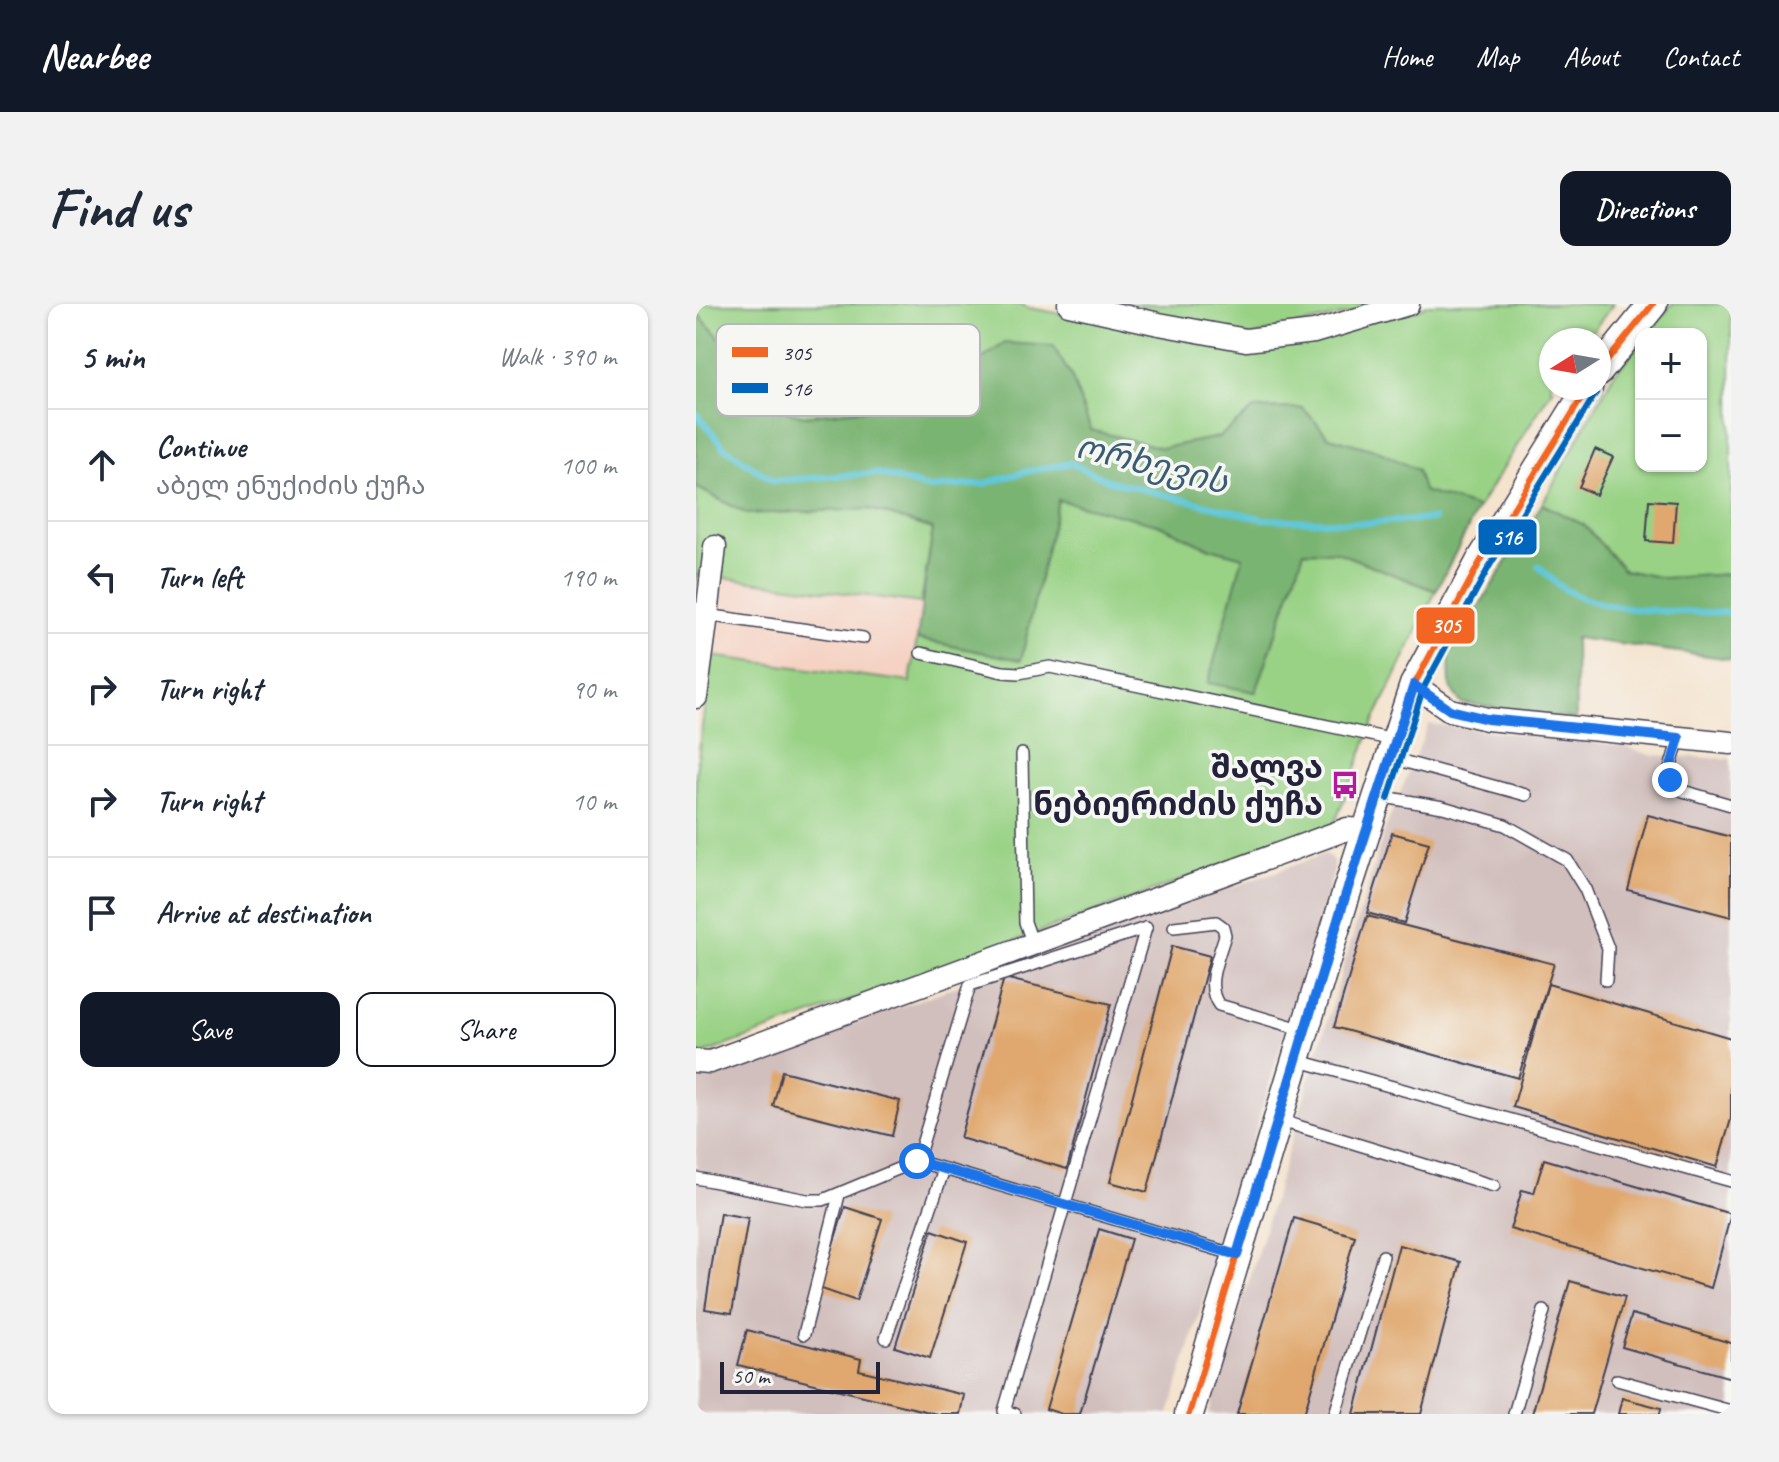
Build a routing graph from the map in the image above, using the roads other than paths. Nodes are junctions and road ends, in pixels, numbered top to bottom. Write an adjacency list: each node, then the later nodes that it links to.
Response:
1 (1069, 304): 2 (street)
2 (1408, 304)
3 (1653, 304): 4 (street)
4 (1611, 356)
5 (1581, 400): 10 (street)
6 (715, 547): 7 (street)
7 (702, 614): 8 (lane); 11 (street)
8 (863, 638)
9 (921, 653): 14 (lane)
10 (1414, 685): 12 (street); 14 (street)
11 (696, 697)
12 (1679, 738): 13 (street); 18 (lane)
13 (1731, 743)
14 (1393, 749): 16 (lane); 17 (street)
15 (1022, 754): 21 (lane)
16 (1526, 795)
17 (1378, 796): 19 (street); 22 (lane)
18 (1731, 805)
19 (1367, 830): 21 (street); 23 (street)
20 (1174, 927): 23 (lane)
21 (1033, 944): 25 (street)
22 (1606, 980)
23 (1305, 1030): 24 (street)
24 (1295, 1060): 26 (street); 30 (lane)
25 (696, 1061)
26 (1277, 1119): 31 (lane); 34 (street)
27 (917, 1161): 28 (lane); 32 (lane); 33 (lane)
28 (944, 1169): 33 (lane); 38 (lane)
29 (696, 1178): 32 (lane)
30 (1731, 1181)
31 (1494, 1186)
32 (839, 1195): 37 (lane)
33 (1066, 1204): 34 (lane); 42 (lane)
34 (1237, 1255): 43 (street)
35 (1383, 1256): 44 (lane)
36 (1544, 1311): 45 (lane)
37 (804, 1334)
38 (886, 1338)
39 (1617, 1380): 40 (lane)
40 (1712, 1410): 41 (lane)
41 (1731, 1411)
42 (1015, 1414)
43 (1189, 1414)
44 (1335, 1414)
45 (1514, 1414)

